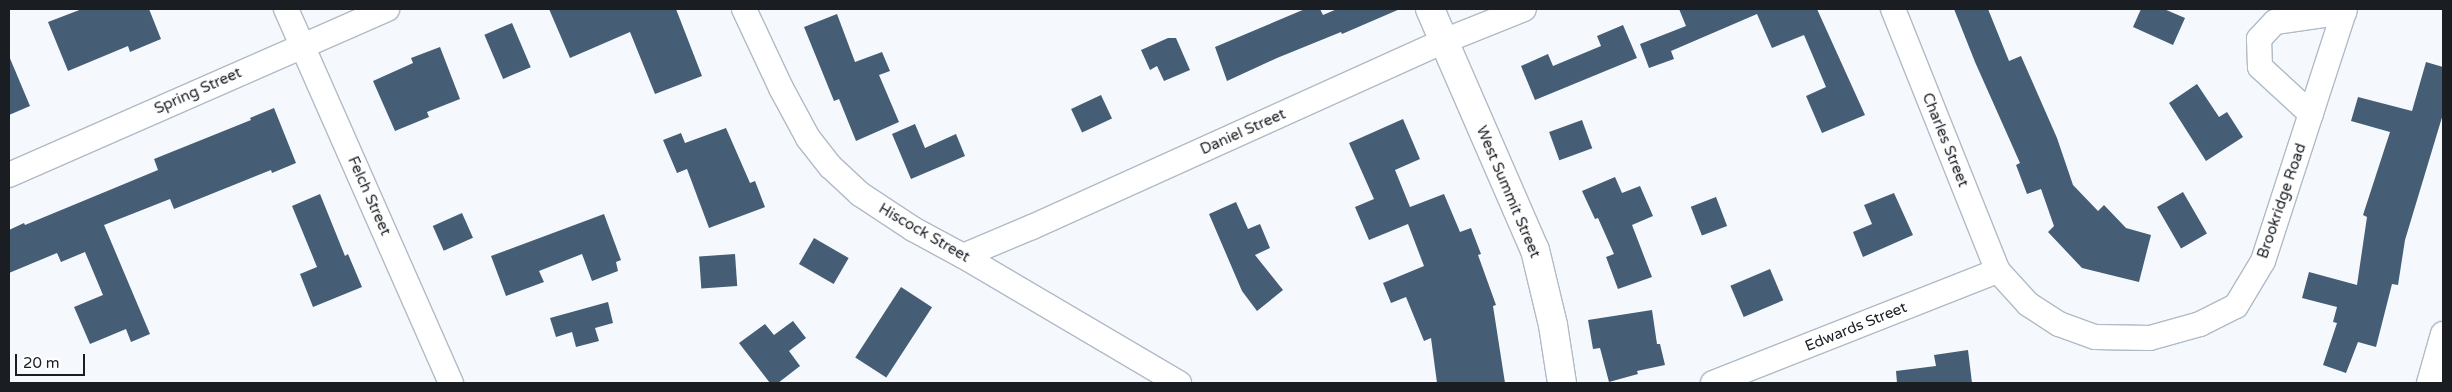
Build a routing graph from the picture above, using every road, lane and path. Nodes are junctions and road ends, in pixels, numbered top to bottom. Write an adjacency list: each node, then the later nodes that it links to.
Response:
1 (286, 9): 9 (street, Felch Street)
2 (388, 9): 9 (street, Spring Street)
3 (744, 9): 12 (street, Hiscock Street)
4 (1430, 9): 8 (street, West Summit Street)
5 (1524, 9): 8 (street, Daniel Street)
6 (1893, 9): 13 (street, Charles Street)
7 (2344, 10): 10 (street, Brookridge Road); 10 (street)
8 (1444, 41): 12 (street, Daniel Street); 17 (street, West Summit Street)
9 (302, 45): 11 (street, Spring Street); 15 (street, Felch Street)
10 (2312, 114): 13 (street, Brookridge Road)
11 (9, 174)
12 (963, 256): 16 (street, Hiscock Street)
13 (1998, 271): 18 (street, Edwards Street)
14 (2443, 334): 19 (street)
15 (451, 383)
16 (1179, 383)
17 (1562, 383)
18 (1714, 383)
19 (2429, 383)

